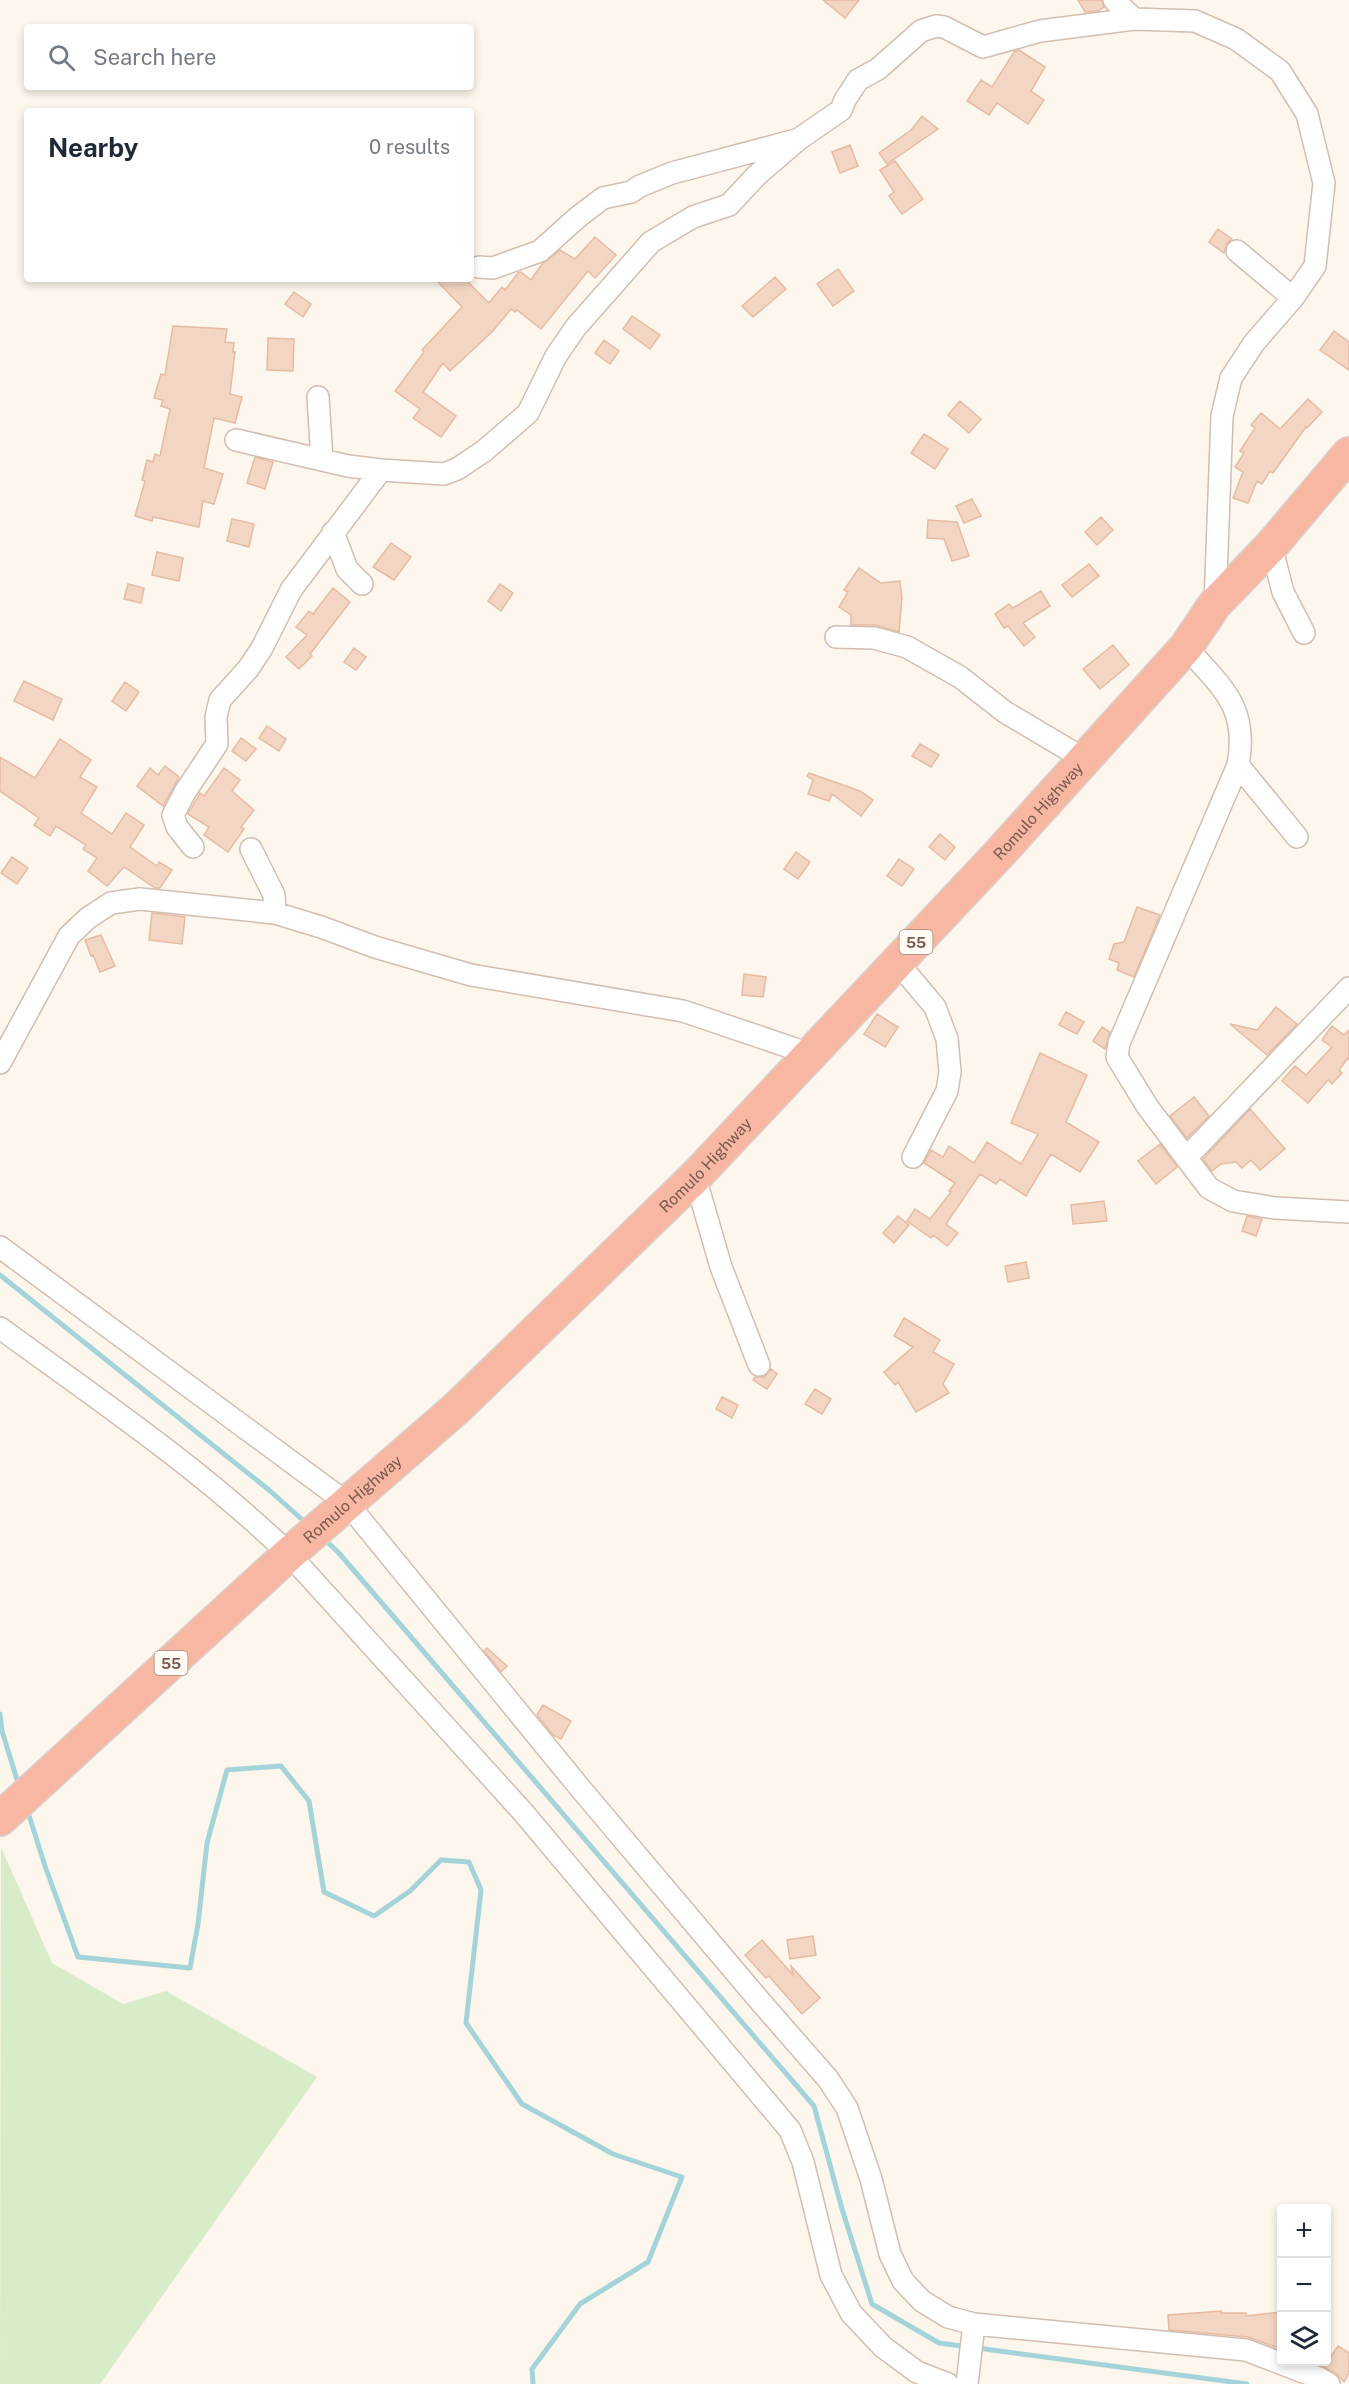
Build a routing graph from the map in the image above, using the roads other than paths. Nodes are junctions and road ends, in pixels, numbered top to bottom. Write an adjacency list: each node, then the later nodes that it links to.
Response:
1 (1114, 0): 2 (street)
2 (1134, 19): 3 (street); 6 (street)
3 (799, 139): 5 (street); 10 (street)
4 (1237, 251): 6 (street)
5 (479, 267)
6 (1293, 298): 15 (street)
7 (318, 397): 9 (street)
8 (236, 440): 9 (street)
9 (322, 460): 10 (street)
10 (381, 470): 12 (street)
11 (1344, 470): 13 (highway, Romulo Highway / 55)
12 (333, 532): 14 (street); 22 (street)
13 (1271, 546): 15 (highway, Romulo Highway / 55); 16 (street)
14 (362, 584)
15 (1215, 604): 18 (highway, Romulo Highway / 55)
16 (1304, 633)
17 (836, 637): 19 (street)
18 (1186, 646): 19 (highway, Romulo Highway / 55); 20 (street)
19 (1083, 759): 25 (highway, Romulo Highway / 55)
20 (1238, 765): 21 (street); 30 (street)
21 (1297, 837)
22 (193, 847)
23 (251, 849): 24 (street)
24 (274, 913): 27 (street); 28 (street)
25 (897, 962): 27 (highway, Romulo Highway / 55); 29 (street)
26 (1349, 988): 30 (street)
27 (810, 1054): 31 (highway, Romulo Highway / 55)
28 (0, 1063)
29 (913, 1157)
30 (1187, 1157): 32 (street)
31 (695, 1177): 35 (street); 36 (highway, Romulo Highway / 55)
32 (1349, 1212)
33 (0, 1247): 36 (street)
34 (0, 1328): 37 (street)
35 (759, 1365)
36 (342, 1507): 37 (highway, Romulo Highway / 55); 39 (street)
37 (292, 1552): 38 (highway, Romulo Highway / 55); 41 (street)
38 (0, 1819)
39 (973, 2330): 40 (street); 42 (street)
40 (967, 2379)
41 (948, 2384)
42 (1329, 2384)

